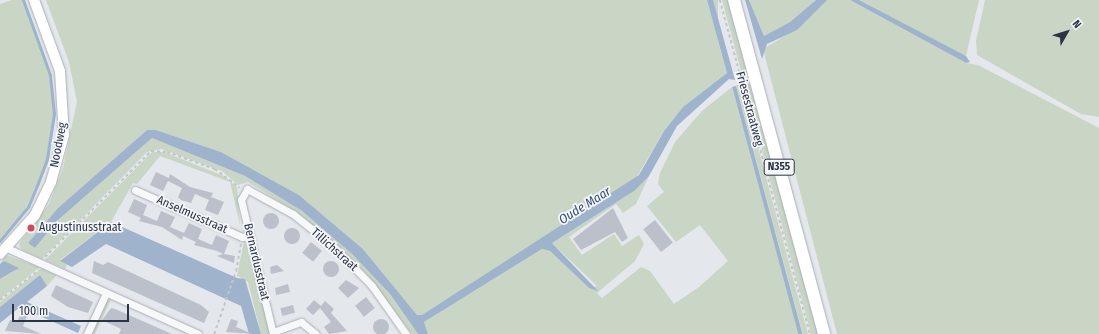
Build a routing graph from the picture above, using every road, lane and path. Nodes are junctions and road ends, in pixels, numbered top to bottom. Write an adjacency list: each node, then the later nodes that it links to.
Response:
1 (34, 0): 8 (main road, Noodweg)
2 (720, 0): 20 (path, Friesestraatweg)
3 (734, 0): 21 (main road, Friesestraatweg / N355)
4 (135, 190): 6 (street, Anselmusstraat)
5 (243, 191): 7 (street, Bernardusstraat); 19 (street, Tillichstraat)
6 (242, 237): 7 (street, Anselmusstraat); 16 (path)
7 (250, 237): 13 (street, Bernardusstraat)
8 (3, 251): 9 (street)
9 (42, 264): 10 (street); 11 (path)
10 (106, 293): 14 (street); 15 (street)
11 (0, 300)
12 (301, 322): 13 (street); 17 (street); 18 (street)
13 (273, 333)
14 (87, 334)
15 (198, 334)
16 (214, 334)
17 (310, 334)
18 (316, 334)
19 (406, 334)
20 (810, 334)
21 (824, 334)

